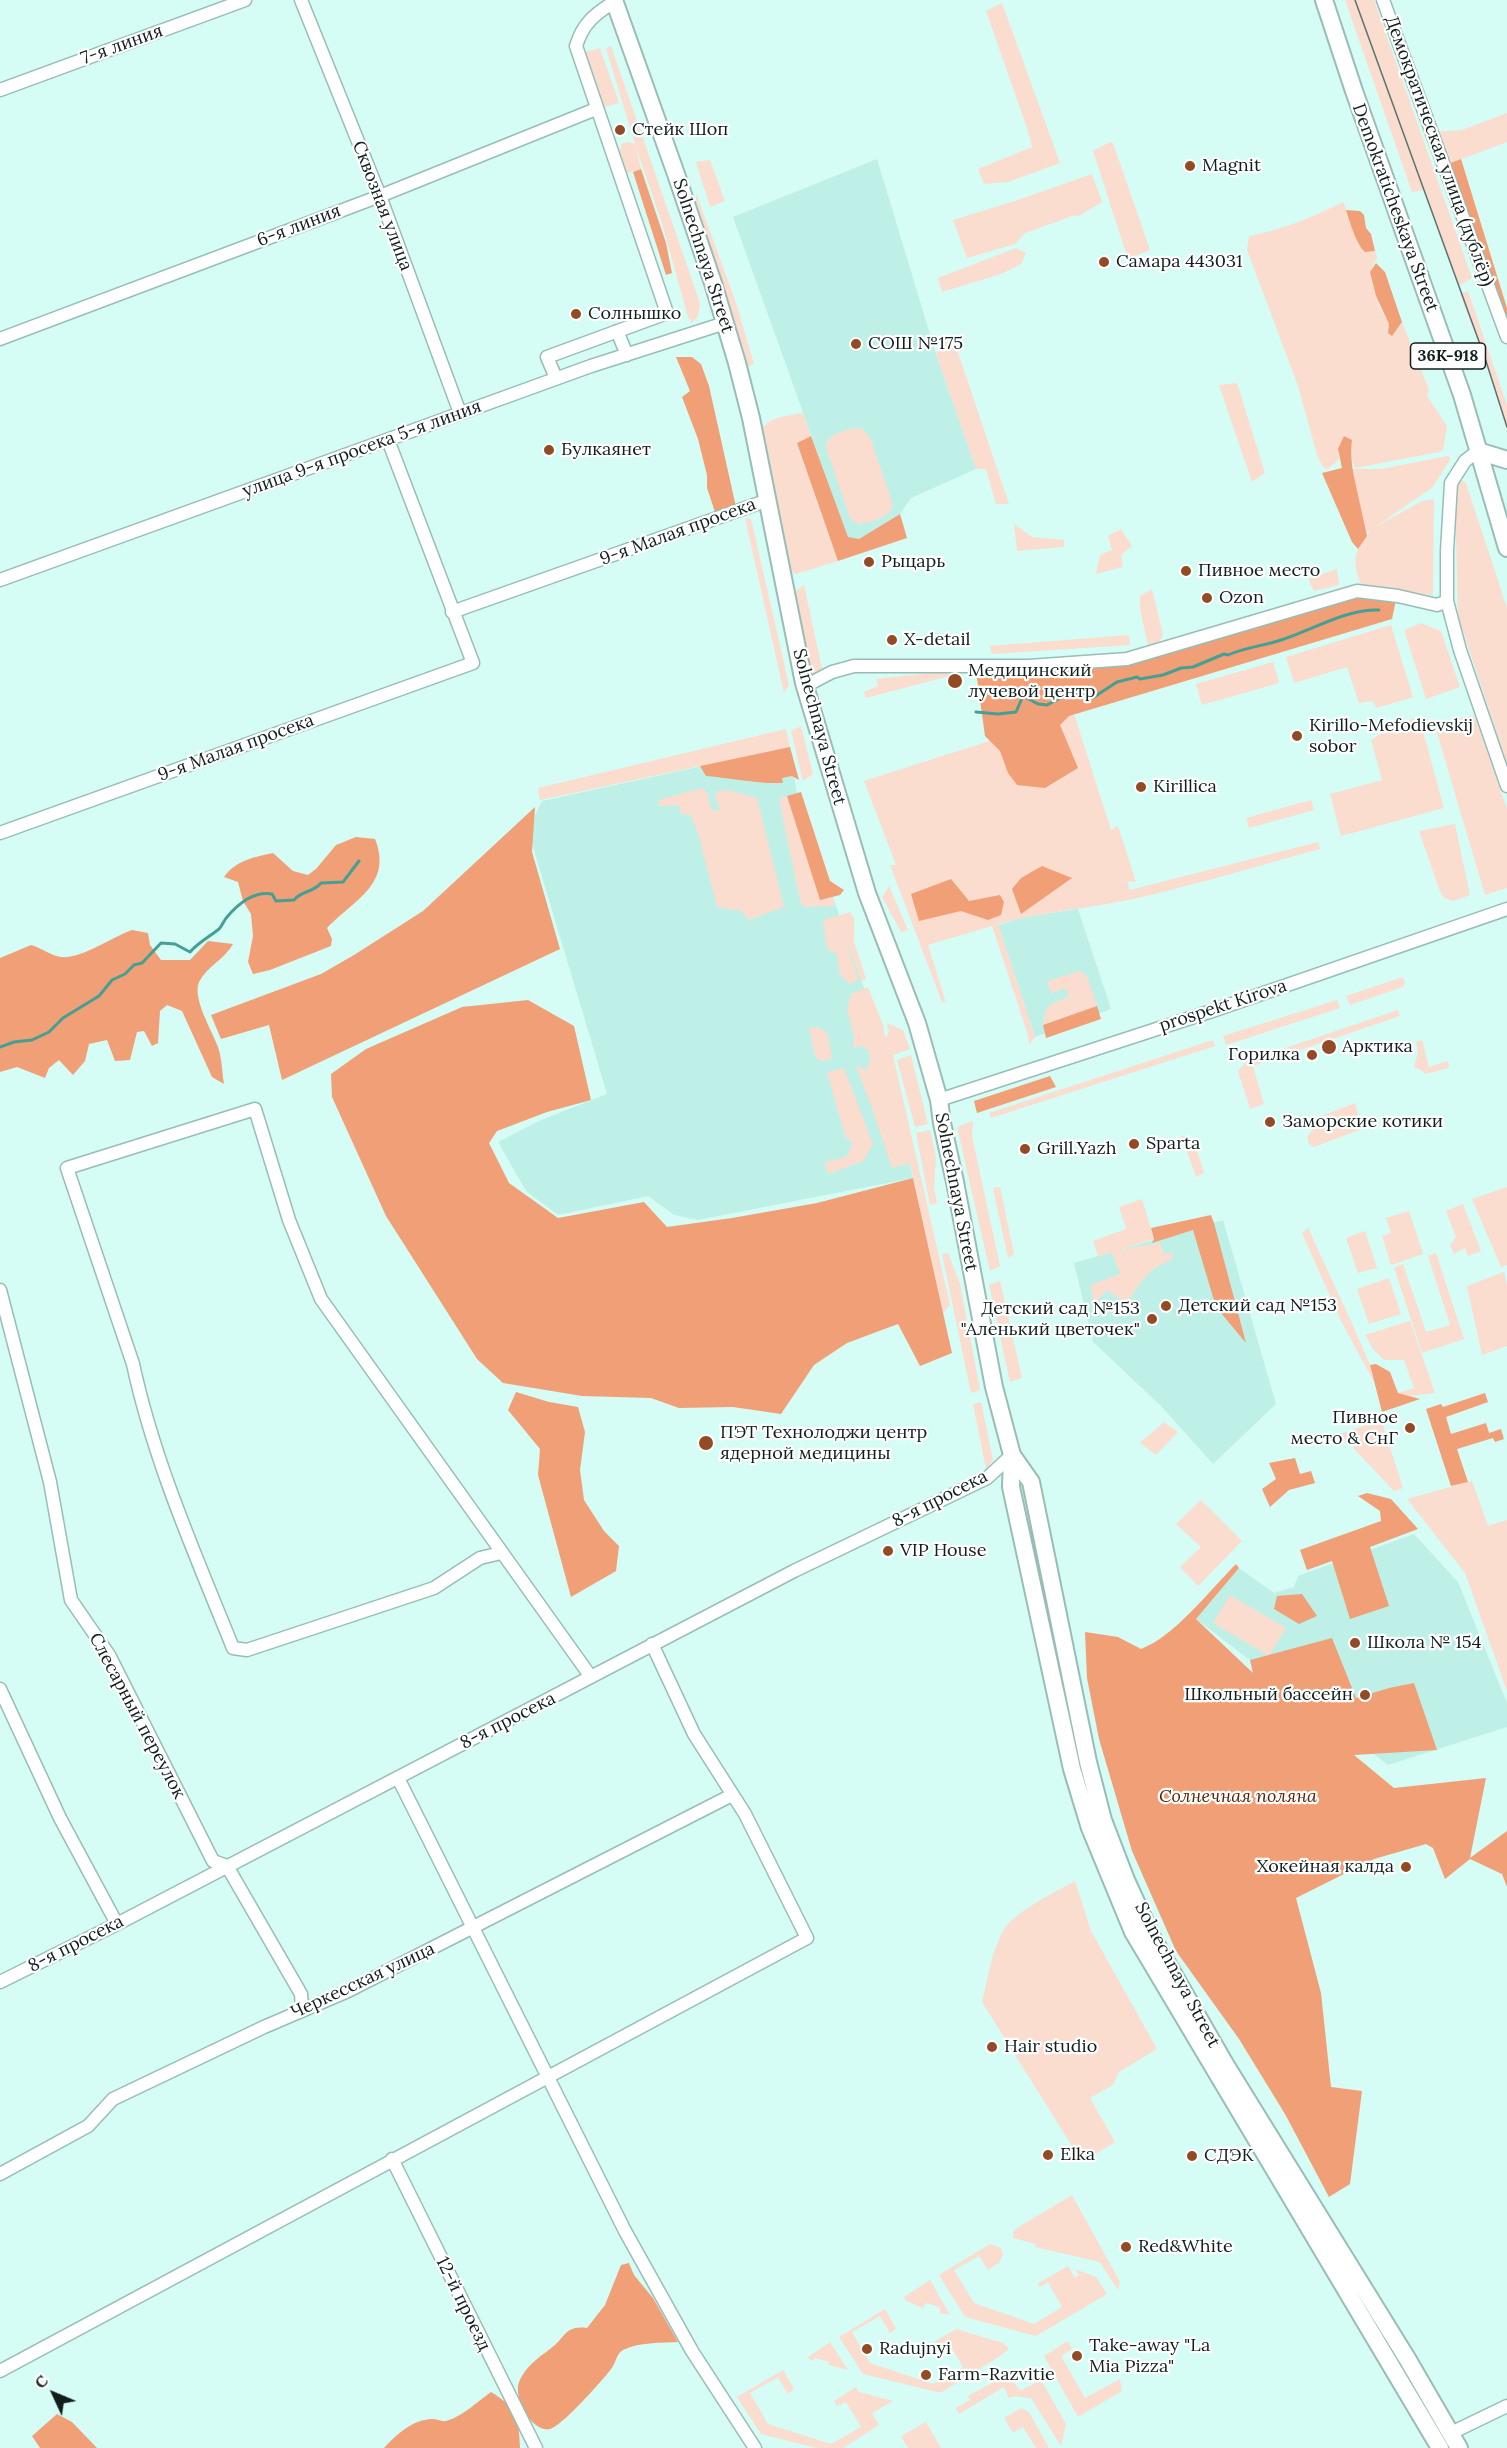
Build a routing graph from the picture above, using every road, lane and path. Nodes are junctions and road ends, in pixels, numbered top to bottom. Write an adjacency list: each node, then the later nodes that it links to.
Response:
1 (245, 0): 6 (street, 7-я линия)
2 (301, 0): 8 (street, Сквозная улица)
3 (1324, 0): 18 (main road, Demokraticheskaya Street / 36К-918)
4 (1383, 0): 11 (street, Демократическая улица (дублёр))
5 (616, 1): 7 (street); 9 (main road, Solnechnaya Street)
6 (0, 90)
7 (596, 109): 8 (street, 6-я линия); 10 (street)
8 (380, 196): 12 (street, 6-я линия); 15 (street, Сквозная улица)
9 (725, 323): 13 (street, улица 9-я просека 5-я линия); 20 (main road, Solnechnaya Street)
10 (617, 332): 13 (street); 14 (street)
11 (1507, 337)
12 (0, 339)
13 (627, 355): 14 (street, улица 9-я просека 5-я линия)
14 (556, 378): 15 (street, улица 9-я просека 5-я линия)
15 (460, 413): 16 (street, улица 9-я просека 5-я линия)
16 (388, 440): 22 (street, улица 9-я просека 5-я линия); 24 (street)
17 (1507, 447): 18 (main road)
18 (1478, 451): 19 (main road); 21 (main road, Demokraticheskaya Street); 23 (street)
19 (1507, 460)
20 (768, 500): 24 (street, 9-я Малая просека); 25 (main road, Solnechnaya Street)
21 (1507, 549)
22 (0, 580)
23 (1447, 602): 25 (street); 26 (street)
24 (452, 612): 27 (street, 9-я Малая просека)
25 (804, 683): 29 (main road, Solnechnaya Street)
26 (1507, 786)
27 (0, 833)
28 (1507, 909): 29 (street, prospekt Kirova)
29 (939, 1100): 31 (main road, Solnechnaya Street)
30 (0, 1290): 38 (street, Слесарный переулок)
31 (1012, 1455): 33 (street, 8-я просека); 48 (main road, Solnechnaya Street); 49 (main road, Solnechnaya Street)
32 (501, 1553): 32 (street); 34 (street)
33 (652, 1644): 34 (street, 8-я просека); 37 (street)
34 (591, 1677): 36 (street, 8-я просека)
35 (0, 1689): 39 (street)
36 (398, 1778): 38 (street, 8-я просека); 40 (street)
37 (732, 1795): 40 (street, Черкесская улица); 43 (street)
38 (226, 1866): 39 (street, 8-я просека); 42 (street, Слесарный переулок)
39 (117, 1924): 41 (street, 8-я просека)
40 (475, 1928): 42 (street, Черкесская улица); 43 (street)
41 (0, 1982)
42 (302, 2010): 45 (street, Черкесская улица)
43 (546, 2078): 44 (street); 51 (street)
44 (392, 2159): 46 (street); 50 (street, 12-й проезд)
45 (0, 2174)
46 (0, 2371)
47 (1507, 2406): 48 (street)
48 (1455, 2441): 49 (main road)
49 (1435, 2446)
50 (536, 2448)
51 (755, 2448)

